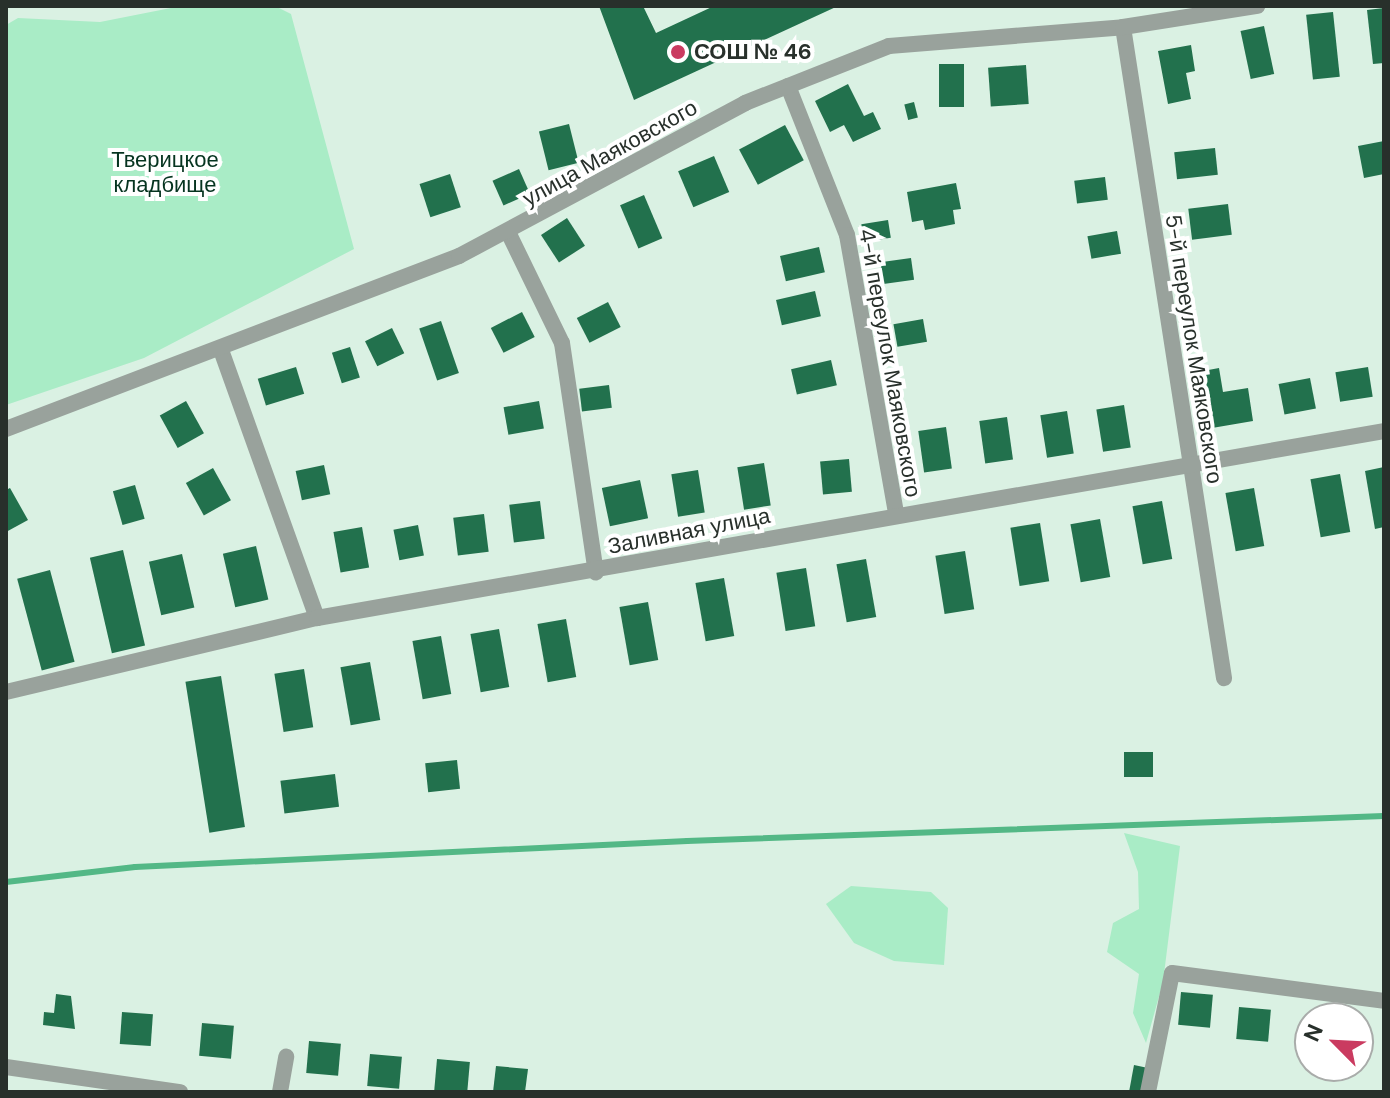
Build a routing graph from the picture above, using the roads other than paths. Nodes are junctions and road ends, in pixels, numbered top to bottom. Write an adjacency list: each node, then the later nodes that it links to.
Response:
1 (1257, 6): 2 (street, улица Маяковского)
2 (1123, 27): 3 (street, улица Маяковского); 8 (street, 5-й переулок Маяковского)
3 (788, 86): 4 (street, улица Маяковского); 9 (street, 4-й переулок Маяковского)
4 (509, 234): 5 (street, улица Маяковского); 10 (street)
5 (221, 350): 6 (street, улица Маяковского); 11 (street)
6 (6, 429)
7 (1384, 431): 8 (street, Заливная улица)
8 (1188, 461): 9 (street, Заливная улица); 12 (street, 5-й переулок Маяковского)
9 (896, 514): 10 (street, Заливная улица)
10 (596, 572): 11 (street, Заливная улица)
11 (317, 618): 13 (street, Заливная улица)
12 (1224, 678)
13 (6, 692)
14 (1384, 1001): 19 (street)
15 (286, 1057): 18 (street)
16 (6, 1067): 17 (street)
17 (180, 1092)
18 (280, 1092)
19 (1148, 1092)

